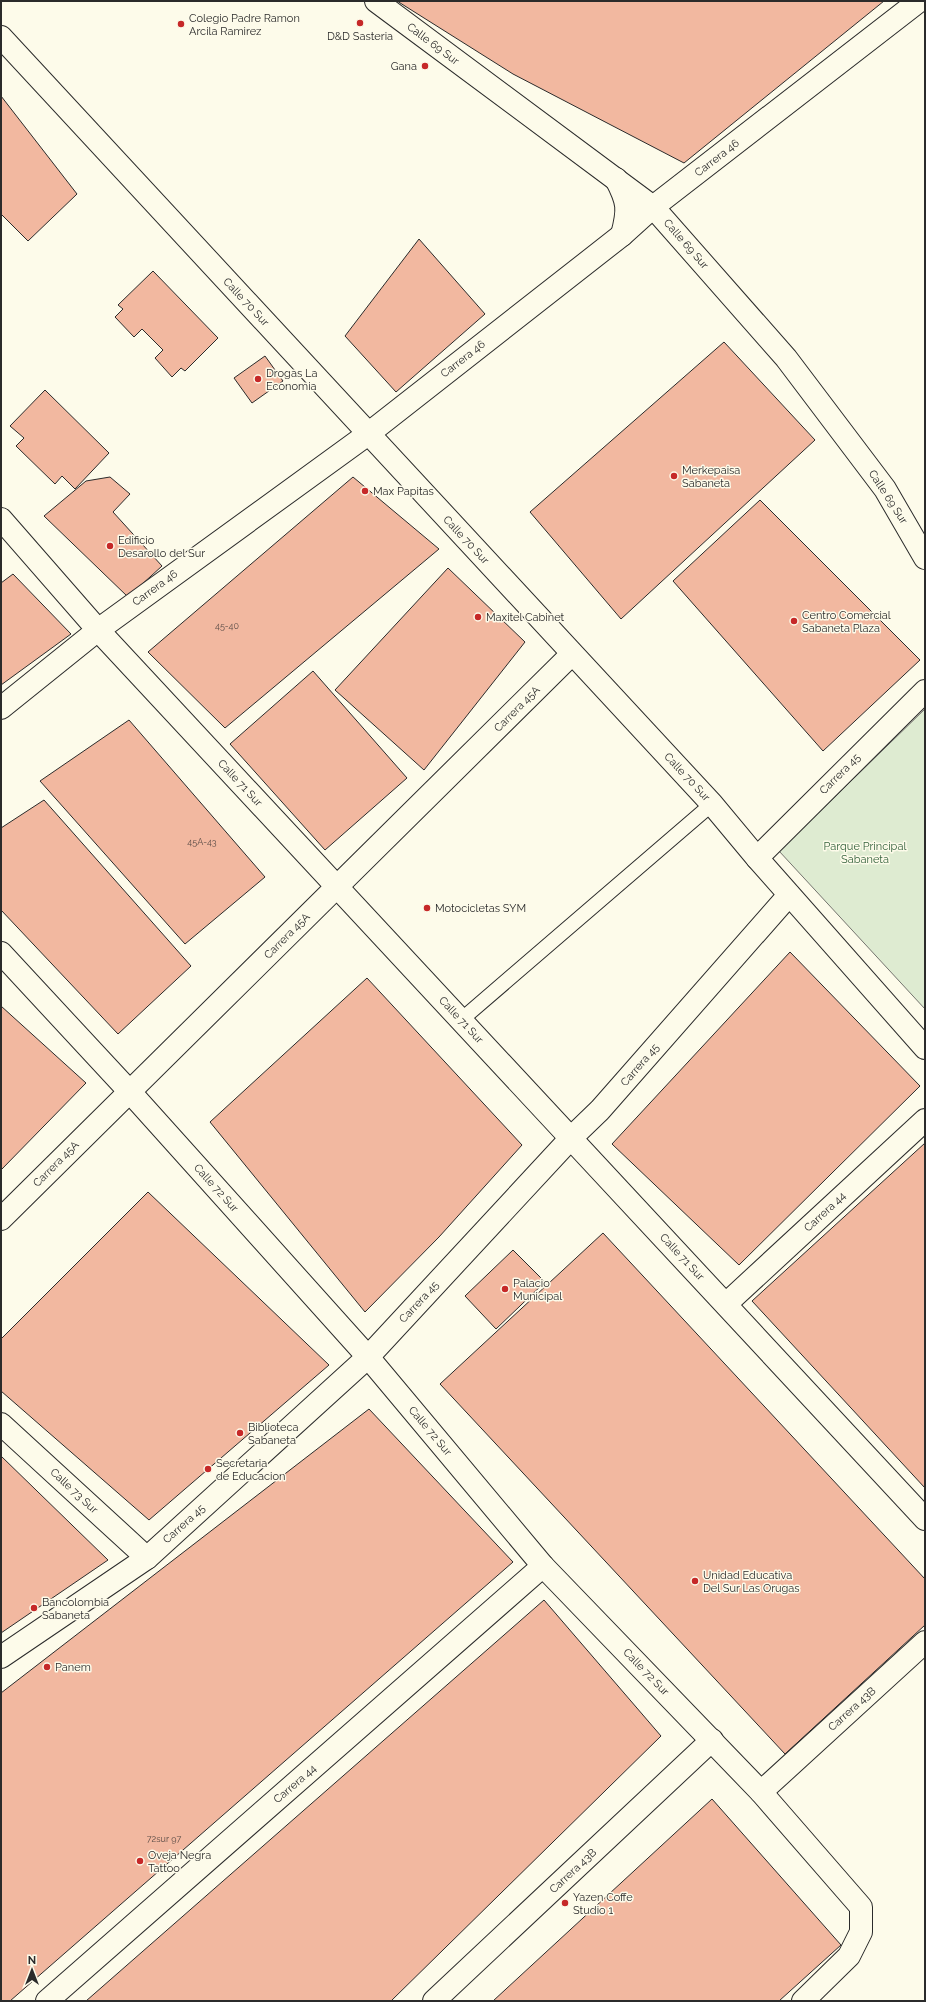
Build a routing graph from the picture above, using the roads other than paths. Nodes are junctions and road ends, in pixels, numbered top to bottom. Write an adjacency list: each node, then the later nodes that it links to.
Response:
1 (376, 1): 4 (street, Calle 69 Sur)
2 (919, 1): 5 (street, Carrera 46)
3 (1, 37): 7 (street, Calle 70 Sur)
4 (616, 179): 5 (street, Calle 69 Sur); 6 (street)
5 (654, 208): 6 (street, Carrera 46); 9 (street, Calle 69 Sur)
6 (622, 235): 7 (street, Carrera 46)
7 (368, 434): 10 (street, Carrera 46); 11 (street, Calle 70 Sur)
8 (1, 518): 10 (street, Calle 71 Sur)
9 (925, 558)
10 (98, 630): 13 (street, Carrera 46); 16 (street, Calle 71 Sur)
11 (572, 654): 14 (street, Calle 70 Sur); 16 (street, Carrera 45A)
12 (925, 691): 15 (street, Carrera 45)
13 (1, 708)
14 (712, 804): 15 (street, Calle 70 Sur); 19 (lane)
15 (756, 858): 17 (street, Calle 70 Sur)
16 (337, 887): 19 (street, Calle 71 Sur); 21 (street, Carrera 45A)
17 (789, 895): 20 (street, Calle 70 Sur); 23 (street, Carrera 45)
18 (1, 953): 21 (street, Calle 72 Sur)
19 (461, 1020): 23 (street, Calle 71 Sur)
20 (925, 1048)
21 (130, 1092): 24 (street, Carrera 45A); 26 (street, Calle 72 Sur)
22 (925, 1120): 25 (street, Carrera 44)
23 (571, 1138): 25 (street, Calle 71 Sur); 26 (street, Carrera 45)
24 (1, 1219)
25 (726, 1304): 28 (street, Calle 71 Sur)
26 (368, 1357): 29 (street, Carrera 45); 30 (street, Calle 72 Sur)
27 (1, 1424): 29 (street, Calle 73 Sur)
28 (925, 1519)
29 (147, 1558): 32 (street, Carrera 45)
30 (543, 1566): 33 (street, Calle 72 Sur); 35 (street, Carrera 44)
31 (925, 1642): 34 (street, Carrera 43B)
32 (1, 1657)
33 (712, 1740): 34 (street, Calle 72 Sur); 36 (street, Carrera 43B)
34 (761, 1792): 37 (street, Calle 72 Sur)
35 (47, 2001)
36 (434, 2001)
37 (803, 2001)

